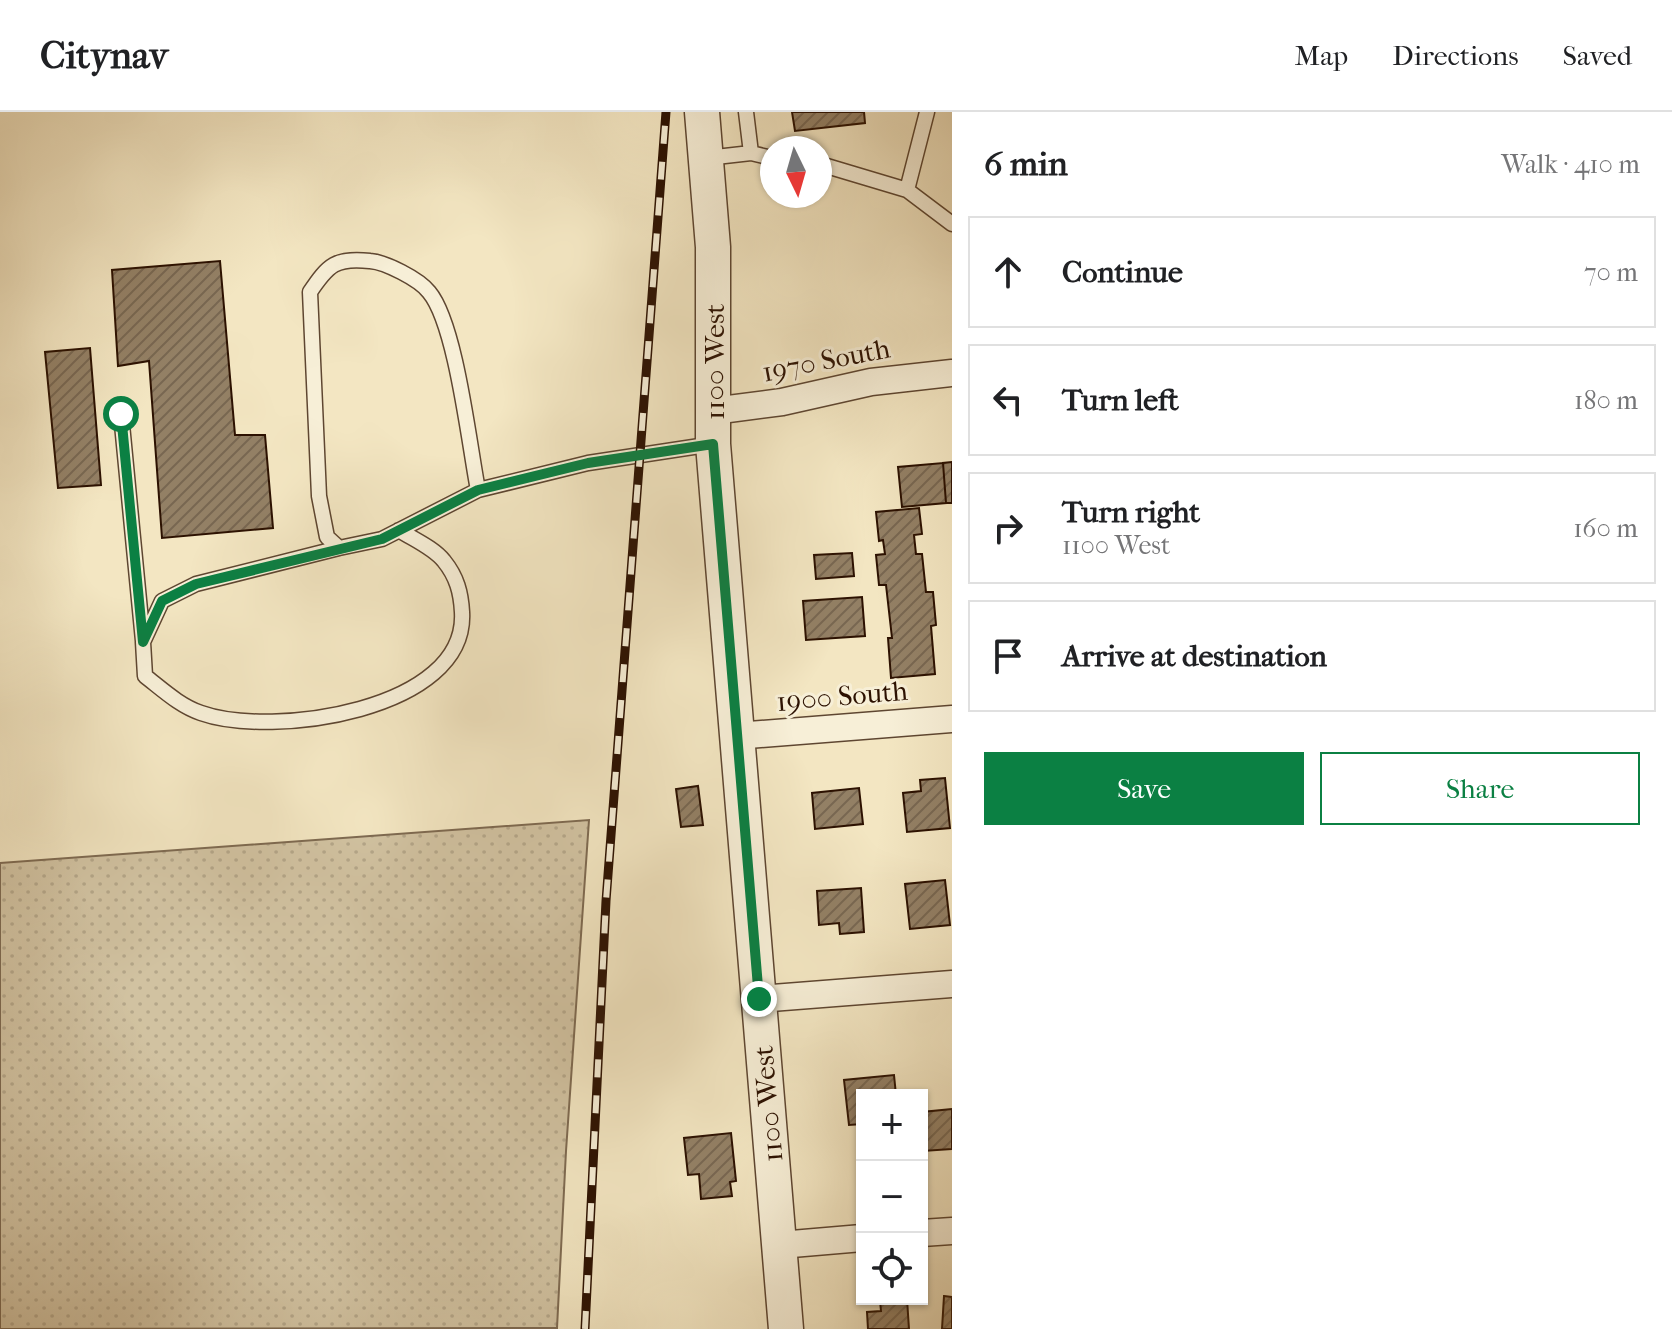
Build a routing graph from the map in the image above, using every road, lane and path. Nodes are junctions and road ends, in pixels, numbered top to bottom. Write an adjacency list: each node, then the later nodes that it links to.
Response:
1 (702, 112): 6 (street, 1100 West)
2 (746, 112): 4 (lane)
3 (927, 112): 8 (lane)
4 (751, 153): 5 (lane); 6 (lane)
5 (760, 155)
6 (706, 158): 11 (street, 1100 West)
7 (832, 168): 8 (lane)
8 (907, 190): 9 (lane)
9 (952, 224)
10 (952, 373): 11 (street, 1970 South)
11 (713, 411): 13 (street, 1100 West)
12 (121, 414): 17 (lane)
13 (713, 444): 14 (lane); 19 (street, 1100 West)
14 (478, 490): 15 (lane); 16 (lane)
15 (399, 530): 16 (lane); 17 (lane)
16 (339, 548): 17 (lane)
17 (143, 642)
18 (952, 719): 19 (street, 1900 South)
19 (736, 736): 21 (street, 1100 West)
20 (952, 984): 21 (street)
21 (759, 999): 25 (street, 1100 West)
22 (952, 1231): 23 (street)
23 (928, 1233)
24 (856, 1239): 25 (street)
25 (780, 1245): 26 (street, 1100 West)
26 (786, 1329)

